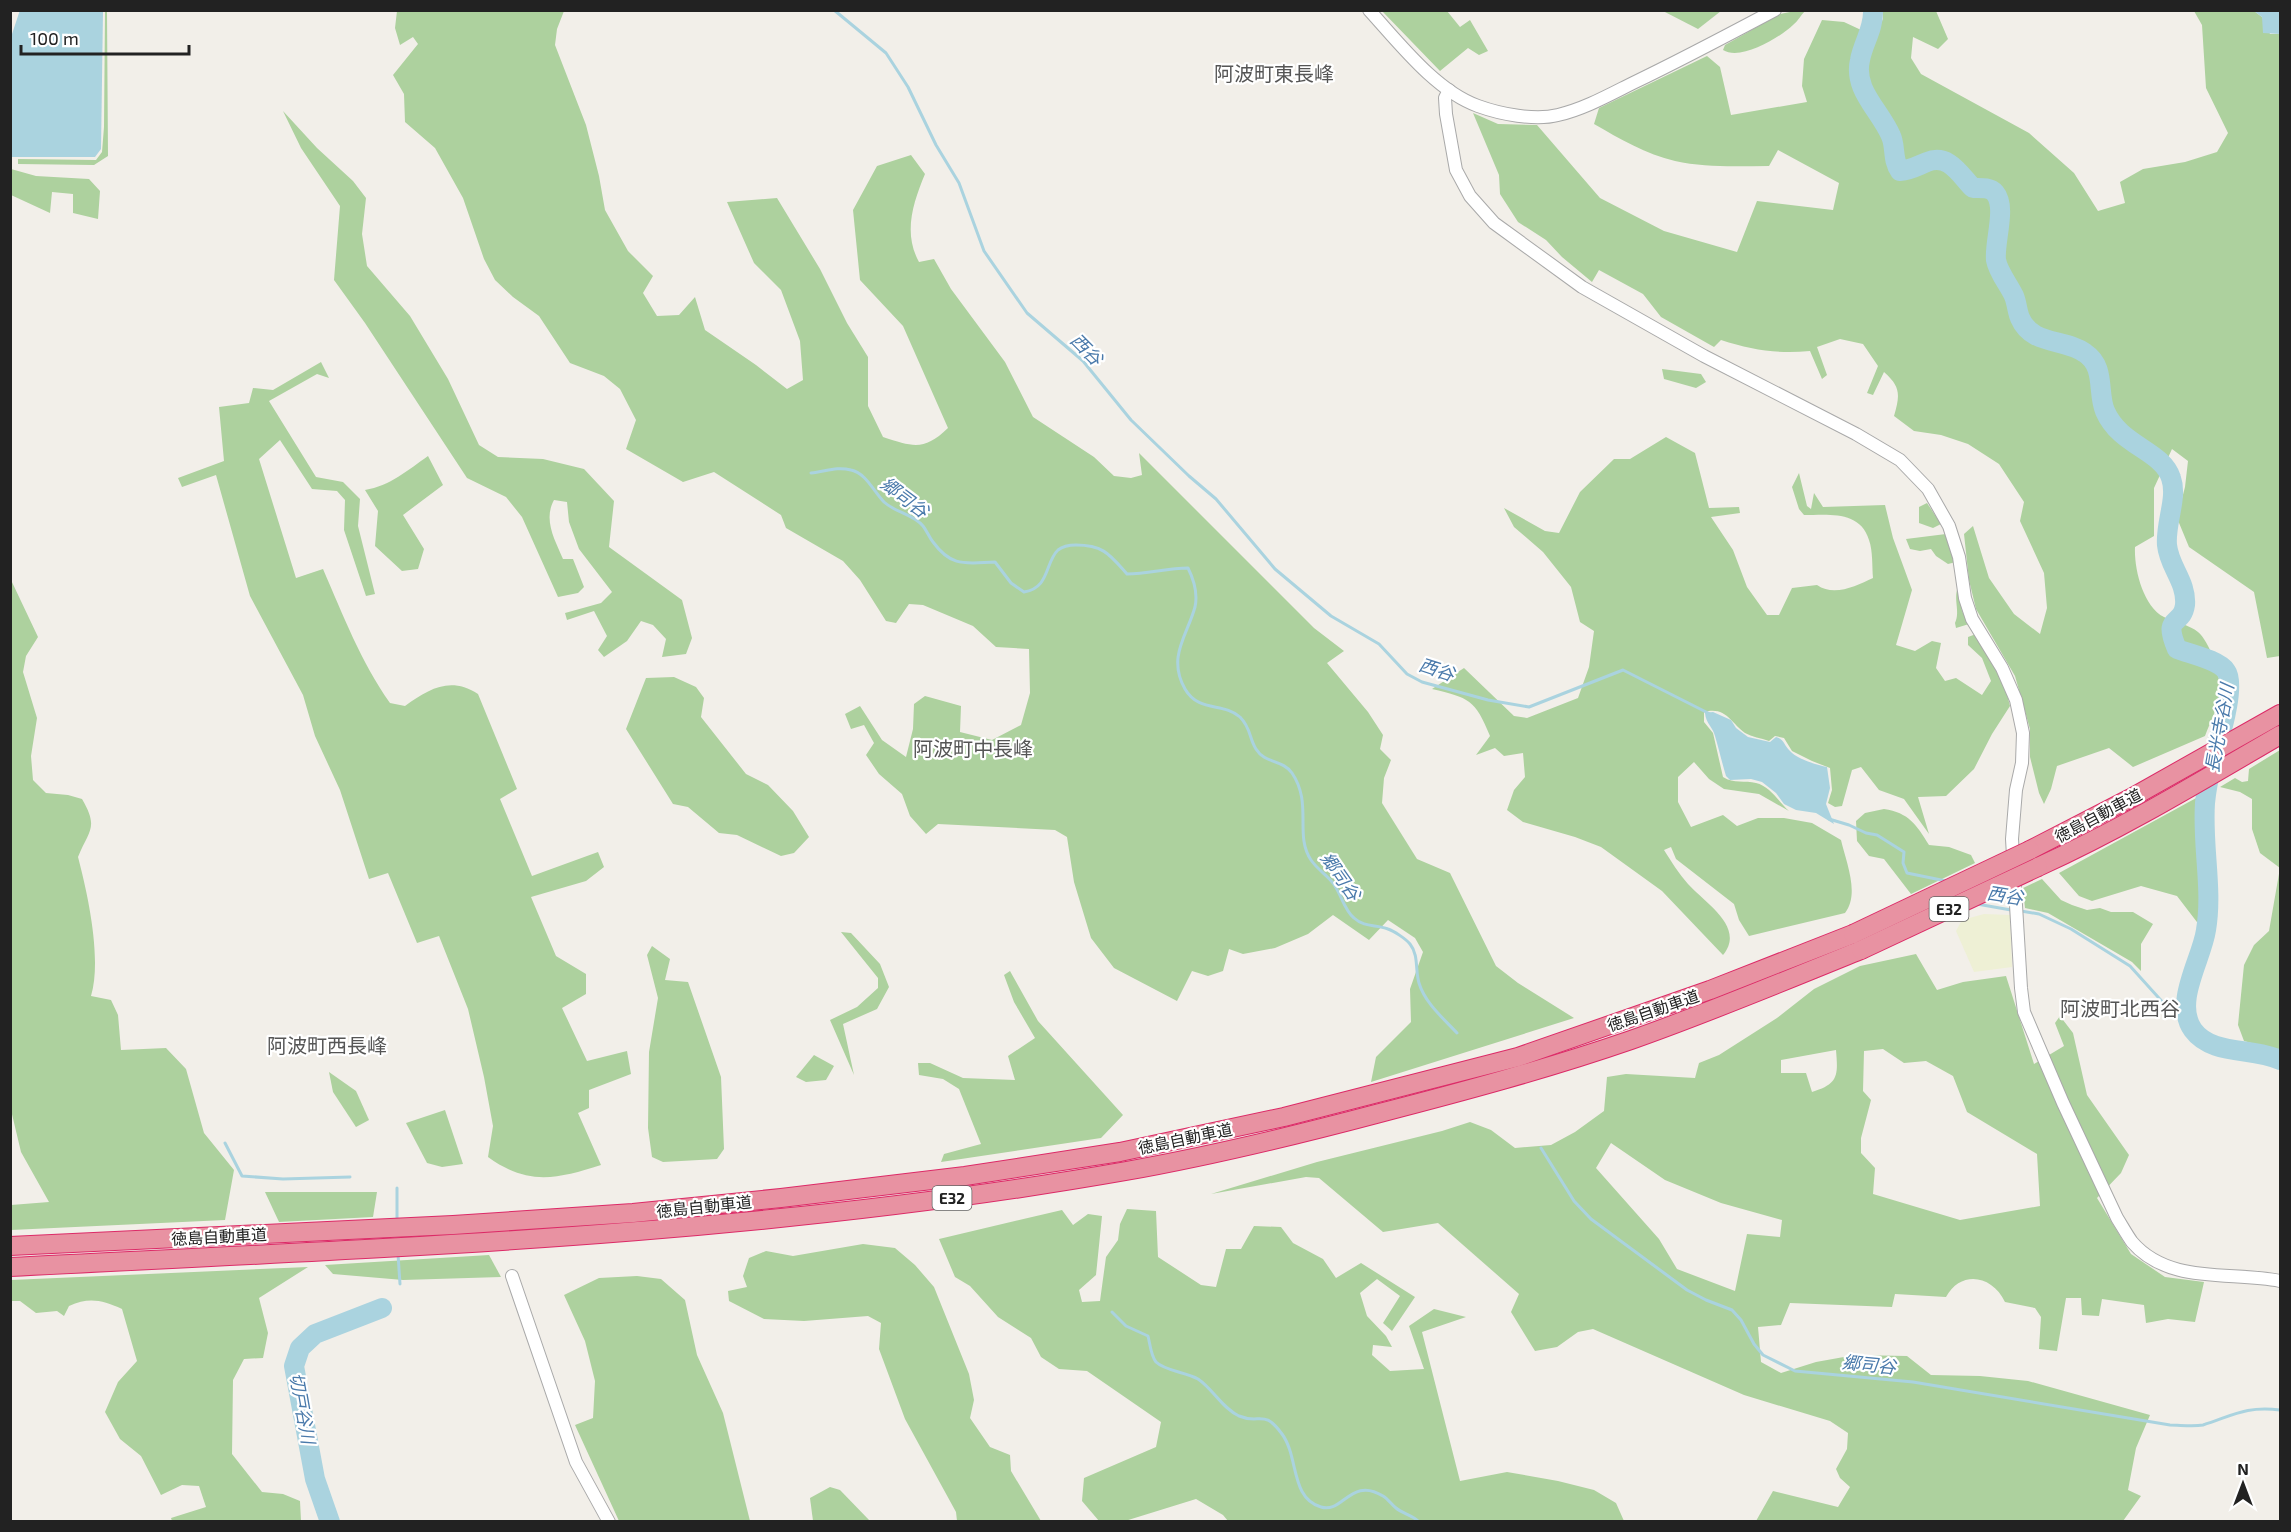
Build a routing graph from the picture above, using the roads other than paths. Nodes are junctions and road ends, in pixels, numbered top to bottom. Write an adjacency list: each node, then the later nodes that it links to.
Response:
1 (1369, 10): 3 (street)
2 (1775, 10): 3 (street)
3 (1449, 90): 10 (street)
4 (2280, 714): 6 (highway, 徳島自動車道 / E32, bridge)
5 (2280, 735): 6 (highway, 徳島自動車道 / E32, bridge)
6 (1857, 942): 7 (highway, 徳島自動車道 / E32); 8 (highway, 徳島自動車道 / E32)
7 (10, 1246)
8 (10, 1267)
9 (512, 1276): 11 (street)
10 (2280, 1281)
11 (609, 1521)

